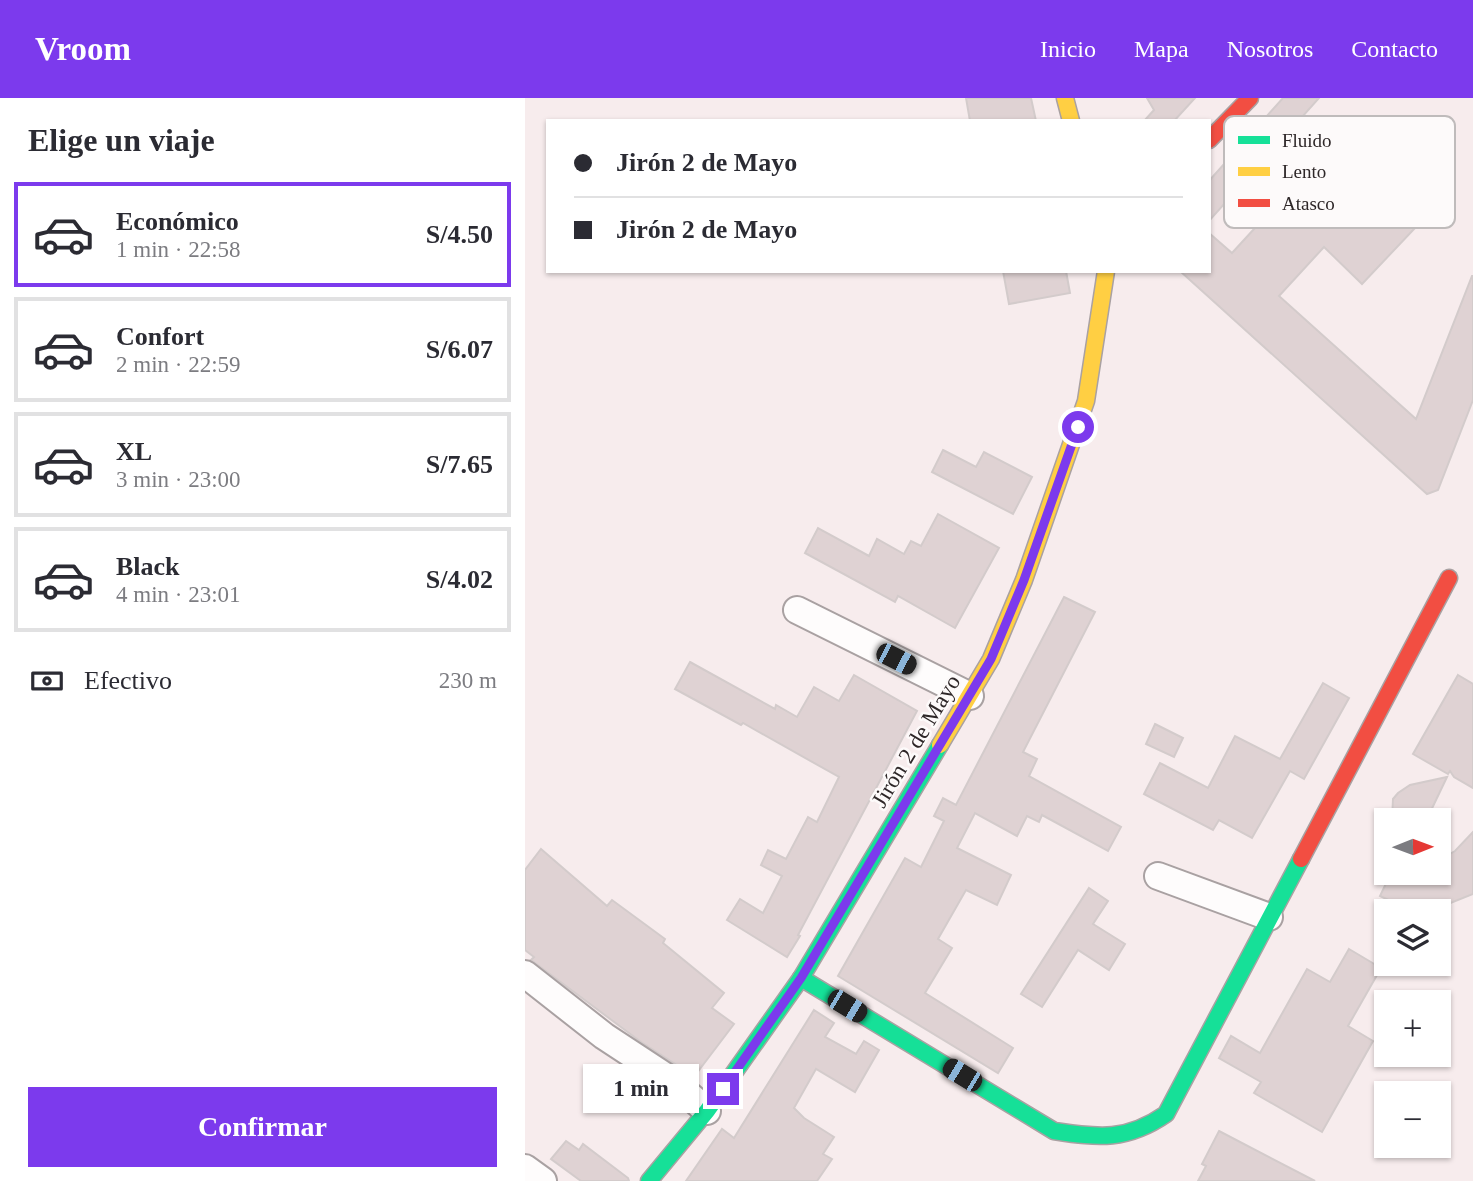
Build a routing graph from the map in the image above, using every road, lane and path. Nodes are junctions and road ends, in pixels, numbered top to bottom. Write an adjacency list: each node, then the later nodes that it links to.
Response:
1 (1065, 98): 4 (main road)
2 (1250, 98): 3 (main road)
3 (1232, 116)
4 (1070, 119)
5 (1224, 125): 6 (main road)
6 (1211, 138)
7 (1106, 273): 10 (main road, Jirón 2 de Mayo)
8 (1449, 578): 12 (main road)
9 (797, 610): 10 (street)
10 (970, 696): 14 (main road, Jirón 2 de Mayo)
11 (1158, 876): 12 (street)
12 (1269, 917): 14 (main road)
13 (525, 974): 15 (street)
14 (801, 978): 15 (main road, Jirón 2 de Mayo)
15 (707, 1111): 18 (main road, Jirón 2 de Mayo)
16 (525, 1168): 17 (street)
17 (543, 1181)
18 (649, 1181)

